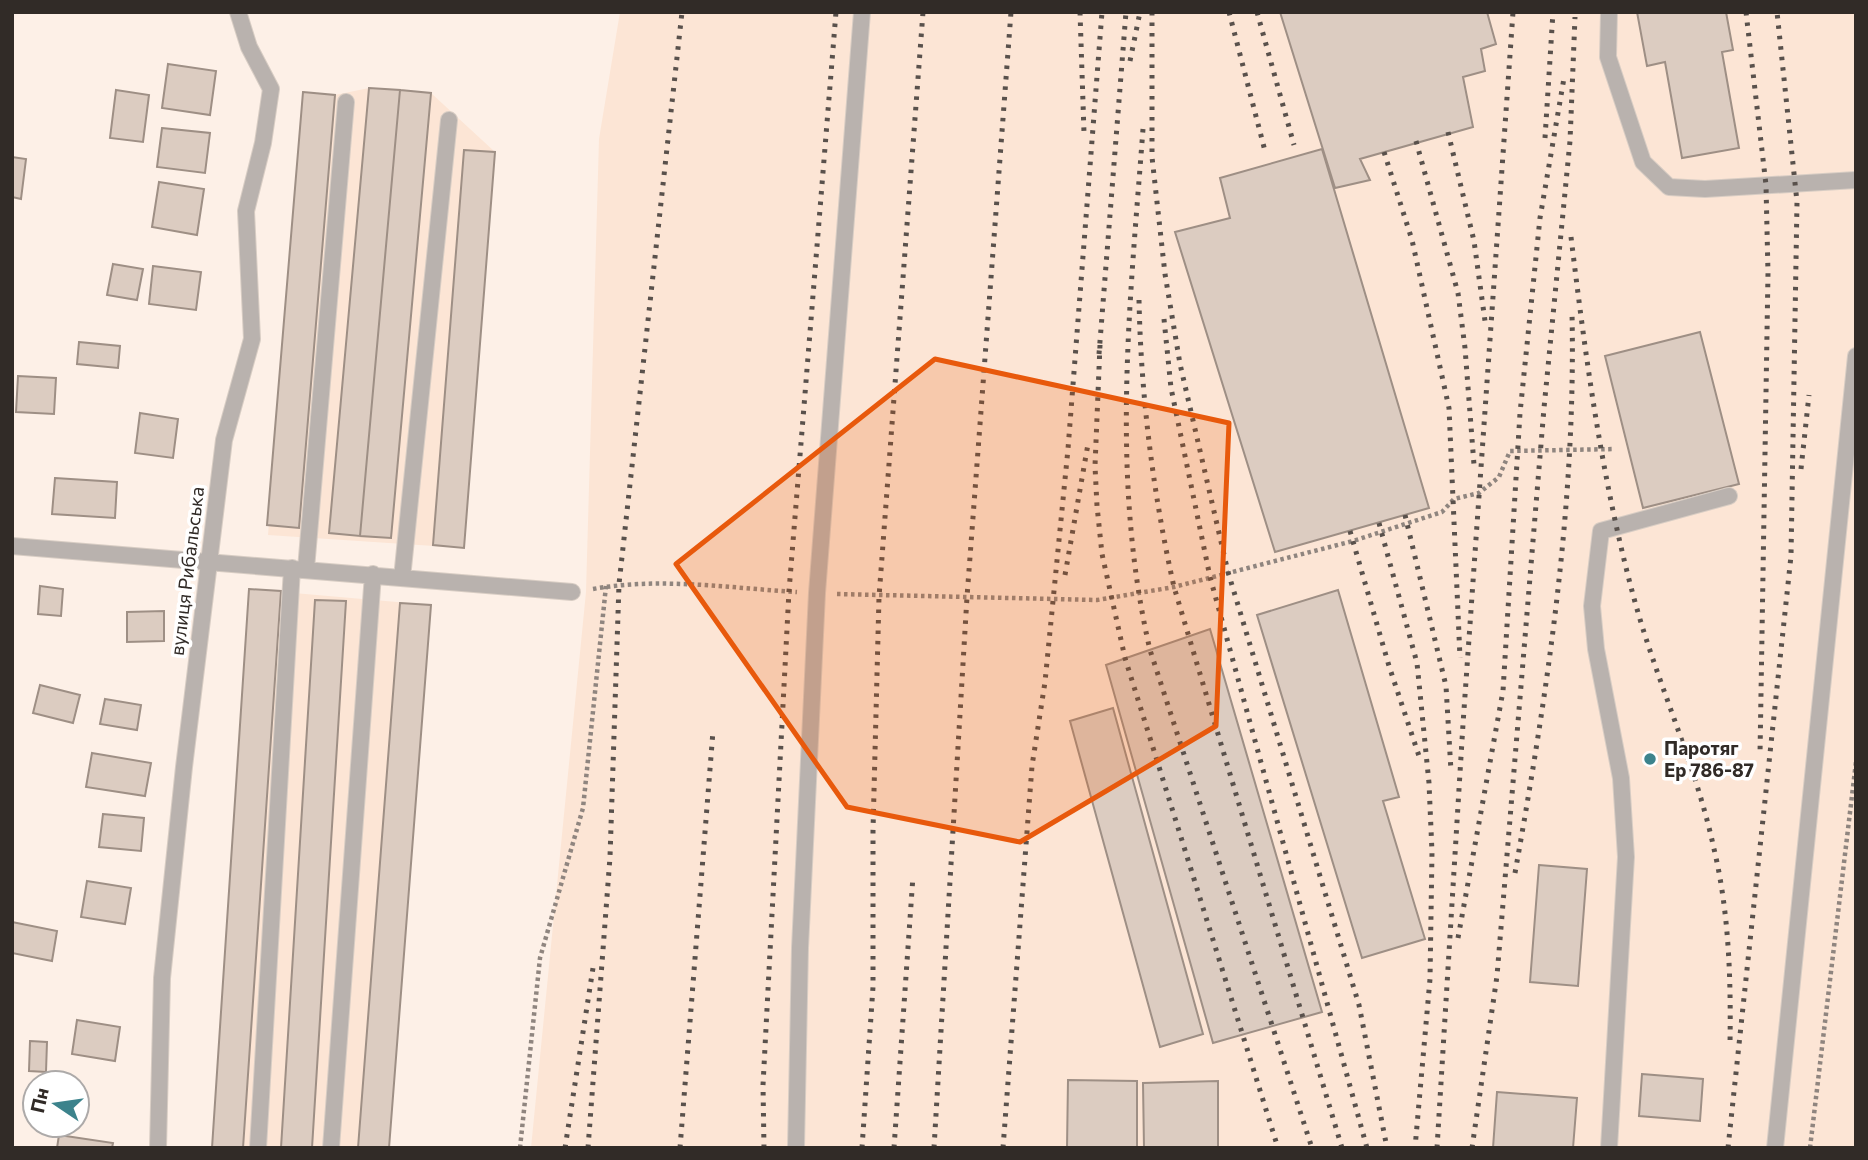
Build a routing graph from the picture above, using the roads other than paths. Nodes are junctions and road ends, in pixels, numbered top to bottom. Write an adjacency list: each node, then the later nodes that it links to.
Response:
1 (239, 12): 10 (lane, вулиця Рибальська)
2 (862, 12): 18 (lane)
3 (1609, 12): 6 (lane)
4 (346, 102): 11 (lane)
5 (449, 120): 13 (lane)
6 (1856, 180)
7 (1856, 356): 20 (lane)
8 (1729, 496): 19 (lane)
9 (12, 546): 10 (lane)
10 (209, 561): 11 (lane); 15 (lane, вулиця Рибальська)
11 (299, 569): 12 (lane); 16 (lane)
12 (373, 574): 13 (lane); 17 (lane)
13 (402, 578): 14 (lane)
14 (572, 593)
15 (158, 1148)
16 (258, 1148)
17 (331, 1148)
18 (796, 1148)
19 (1609, 1148)
20 (1775, 1148)

